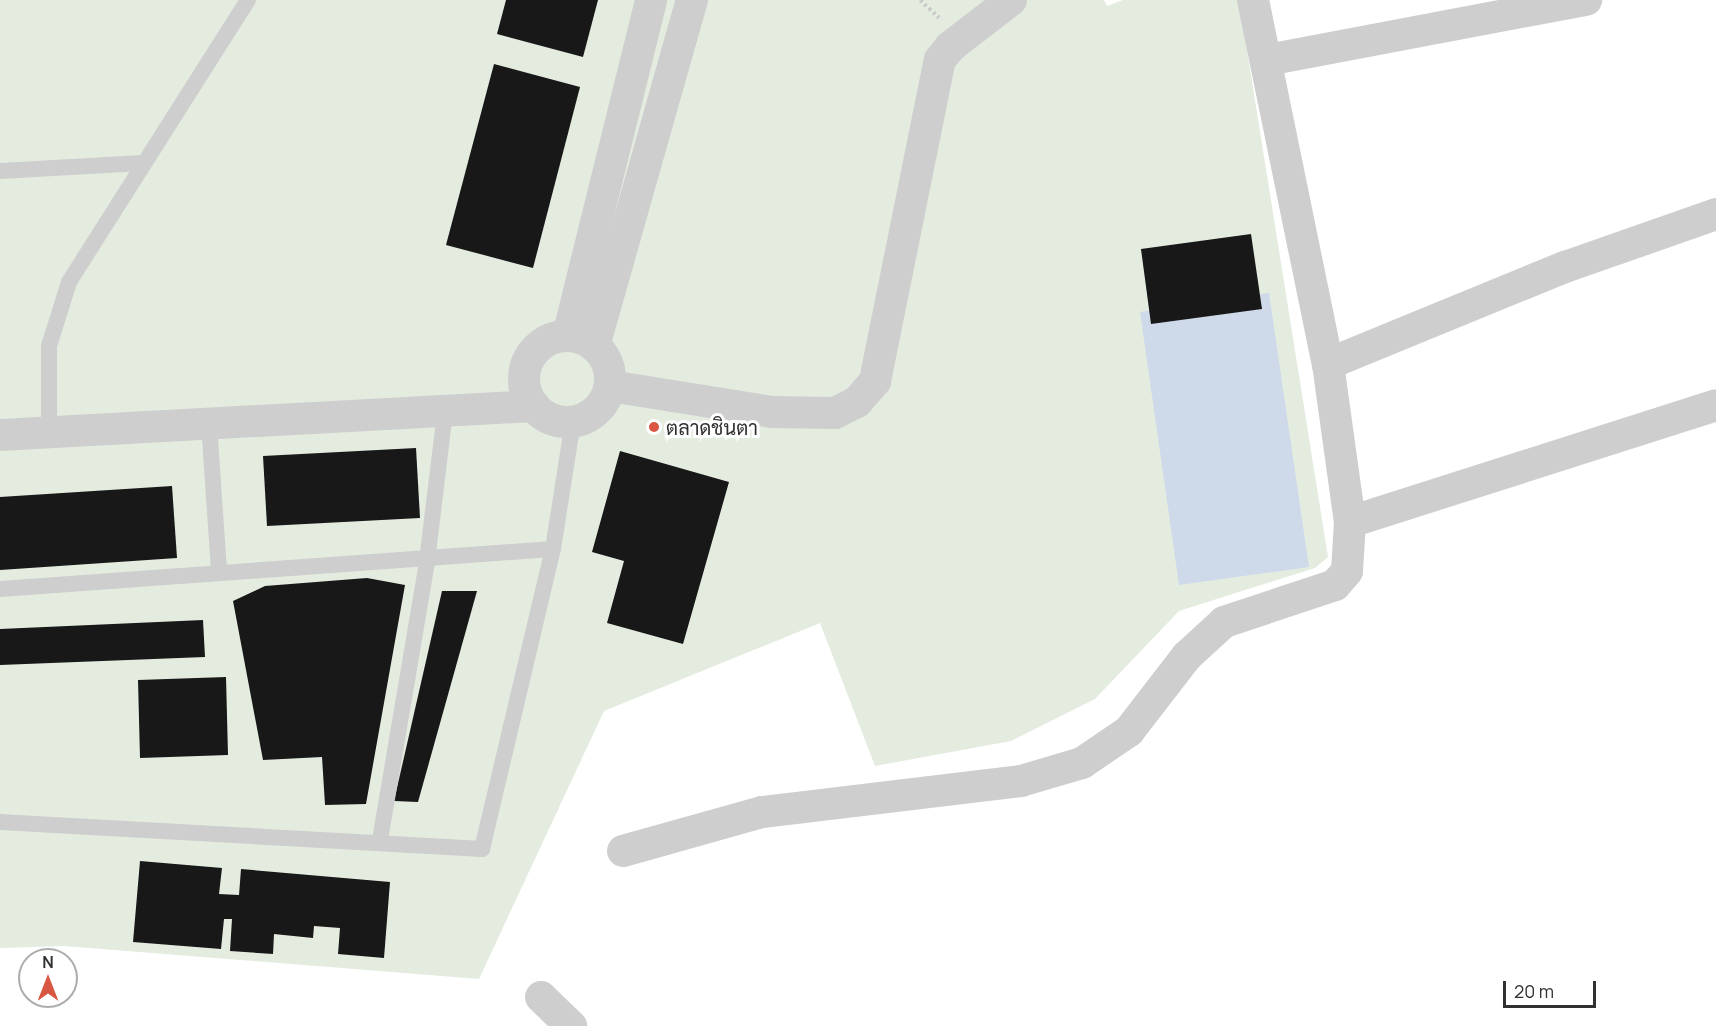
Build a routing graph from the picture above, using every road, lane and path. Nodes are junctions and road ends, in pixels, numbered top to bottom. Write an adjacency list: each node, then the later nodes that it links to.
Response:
1 (248, 0): 8 (lane)
2 (651, 0): 11 (street)
3 (692, 0): 11 (street)
4 (1011, 0): 13 (street)
5 (1253, 0): 7 (street)
6 (1586, 0): 7 (street)
7 (1267, 60): 12 (street)
8 (142, 163): 9 (lane); 19 (lane)
9 (0, 171)
10 (1716, 214): 12 (street)
11 (581, 341): 13 (street); 15 (street)
12 (1328, 364): 21 (street)
13 (610, 386): 17 (street)
14 (1716, 405): 21 (street)
15 (534, 406): 16 (street); 17 (street)
16 (445, 412): 18 (street); 23 (lane)
17 (573, 422): 22 (lane)
18 (209, 424): 19 (street); 24 (lane)
19 (49, 433): 20 (street)
20 (0, 435)
21 (1350, 522): 28 (street)
22 (553, 549): 23 (lane); 27 (lane)
23 (427, 561): 24 (lane); 27 (lane)
24 (219, 570): 25 (lane)
25 (0, 589)
26 (0, 822): 27 (lane)
27 (380, 840)
28 (623, 851)
29 (541, 997): 30 (street)
30 (571, 1026)

